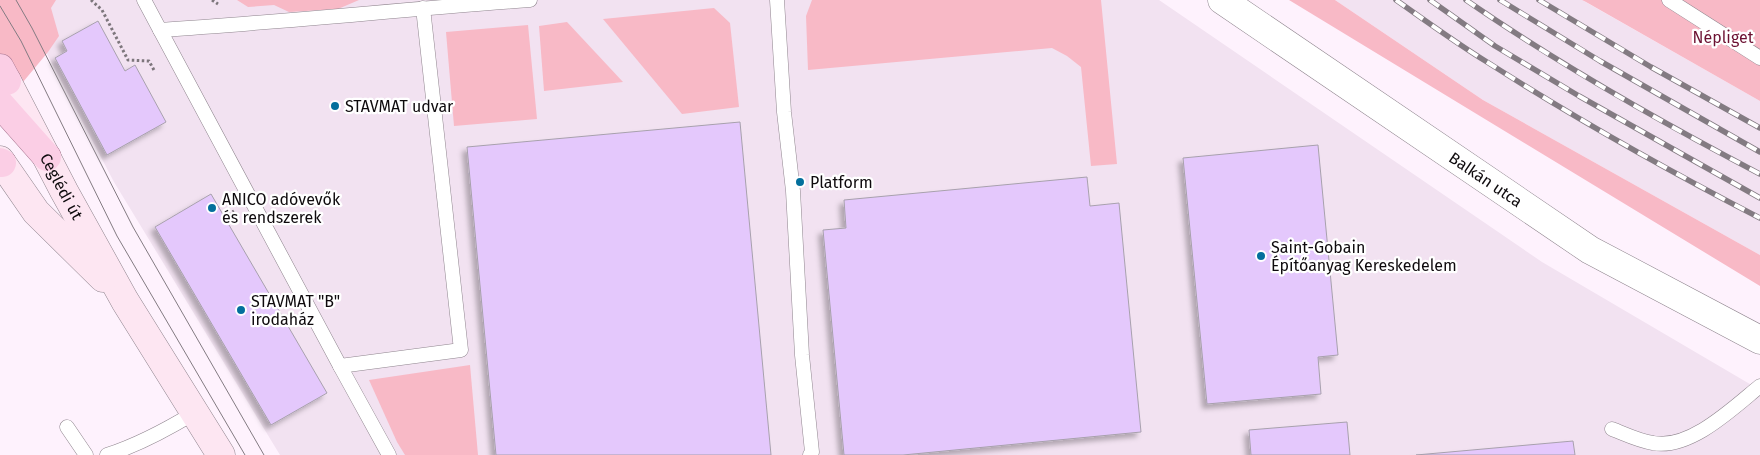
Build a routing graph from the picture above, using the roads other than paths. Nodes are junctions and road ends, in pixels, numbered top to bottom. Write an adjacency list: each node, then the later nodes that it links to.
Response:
1 (144, 0): 7 (lane)
2 (530, 0): 6 (lane)
3 (777, 0): 23 (lane)
4 (1222, 0): 13 (street, Balkán utca)
5 (1669, 0): 8 (lane)
6 (423, 8): 7 (lane); 14 (lane)
7 (160, 30): 14 (lane)
8 (1760, 58)
9 (2, 81): 10 (main road)
10 (47, 157): 12 (street, Ceglédi út)
11 (1, 161): 12 (street, Ceglédi út)
12 (125, 300): 16 (street, Ceglédi út)
13 (1760, 340)
14 (340, 366): 22 (lane)
15 (1760, 386): 18 (lane)
16 (194, 413): 20 (lane); 21 (street, Ceglédi út)
17 (67, 427): 19 (lane)
18 (1612, 429)
19 (86, 455)
20 (107, 455)
21 (221, 455)
22 (389, 455)
23 (810, 455)

